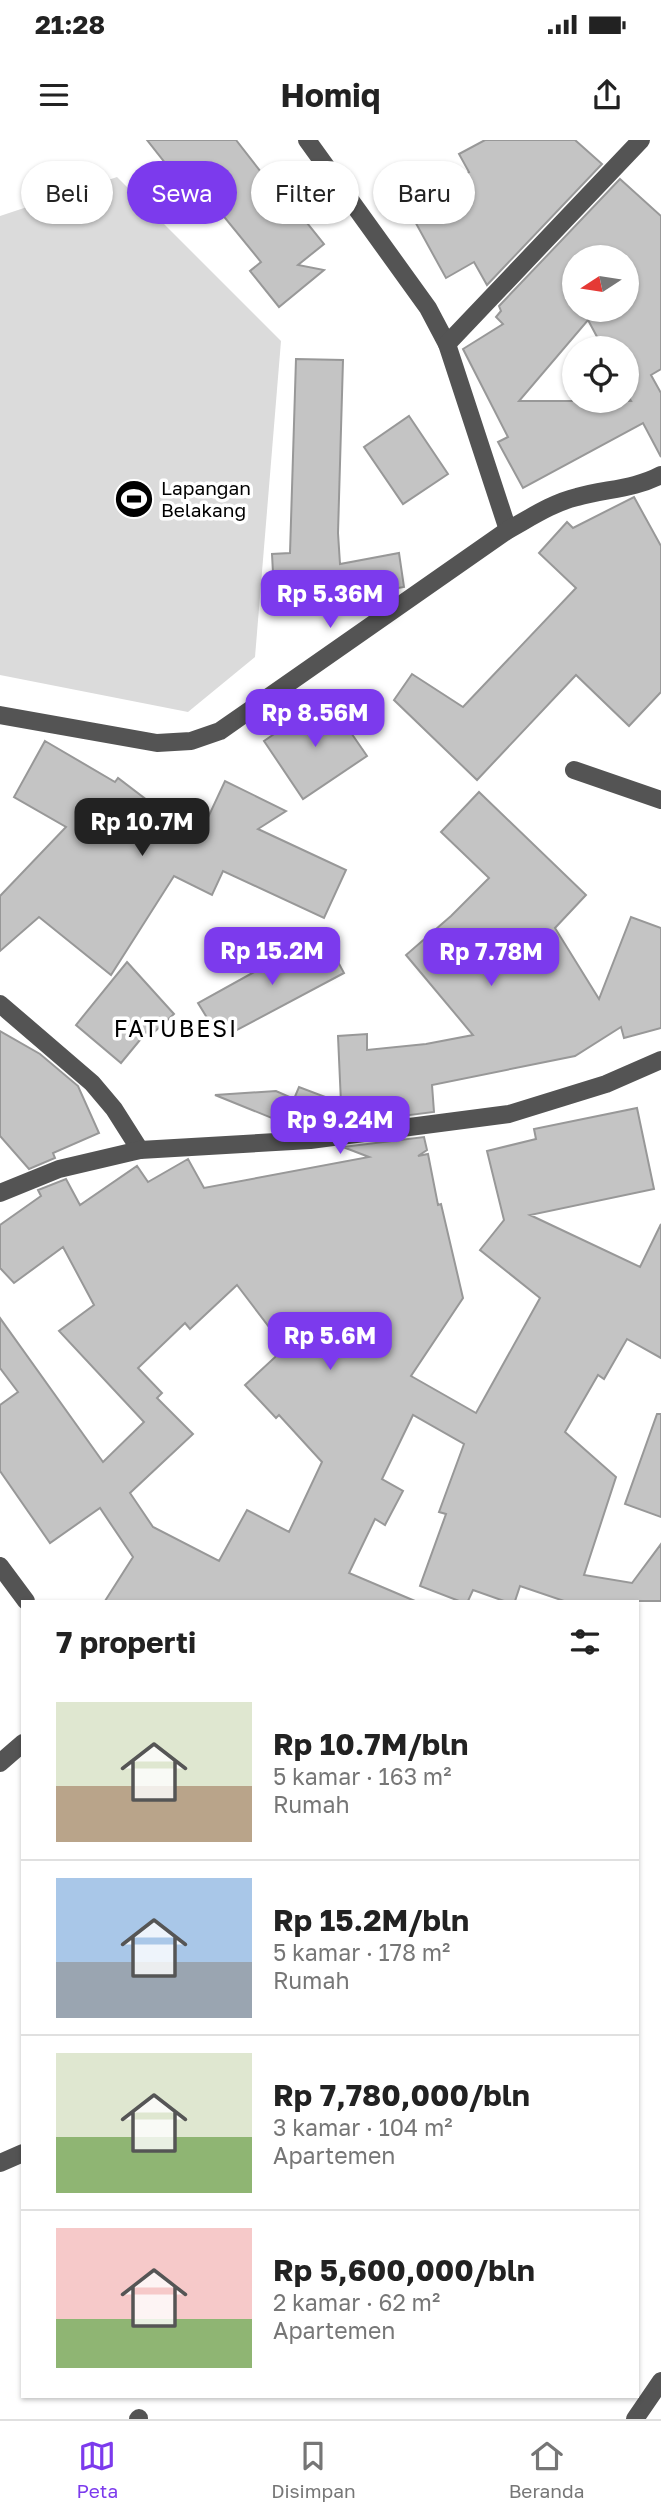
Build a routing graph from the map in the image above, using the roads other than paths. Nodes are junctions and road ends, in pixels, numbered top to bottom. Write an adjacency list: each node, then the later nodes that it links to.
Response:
1 (307, 140): 3 (street)
2 (641, 140): 3 (street)
3 (447, 344): 7 (street)
4 (661, 475): 5 (street)
5 (644, 484): 6 (street); 7 (street)
6 (661, 493)
7 (508, 530): 8 (street)
8 (0, 715)
9 (574, 770): 10 (street)
10 (661, 800)
11 (0, 1004): 13 (street)
12 (661, 1060): 13 (street)
13 (141, 1150): 14 (street)
14 (0, 1193)
15 (0, 1566): 16 (street)
16 (25, 1600)
17 (21, 1745): 18 (street)
18 (0, 1763)
19 (21, 2154): 20 (street)
20 (0, 2163)
21 (661, 2381): 22 (street)
22 (635, 2419)

